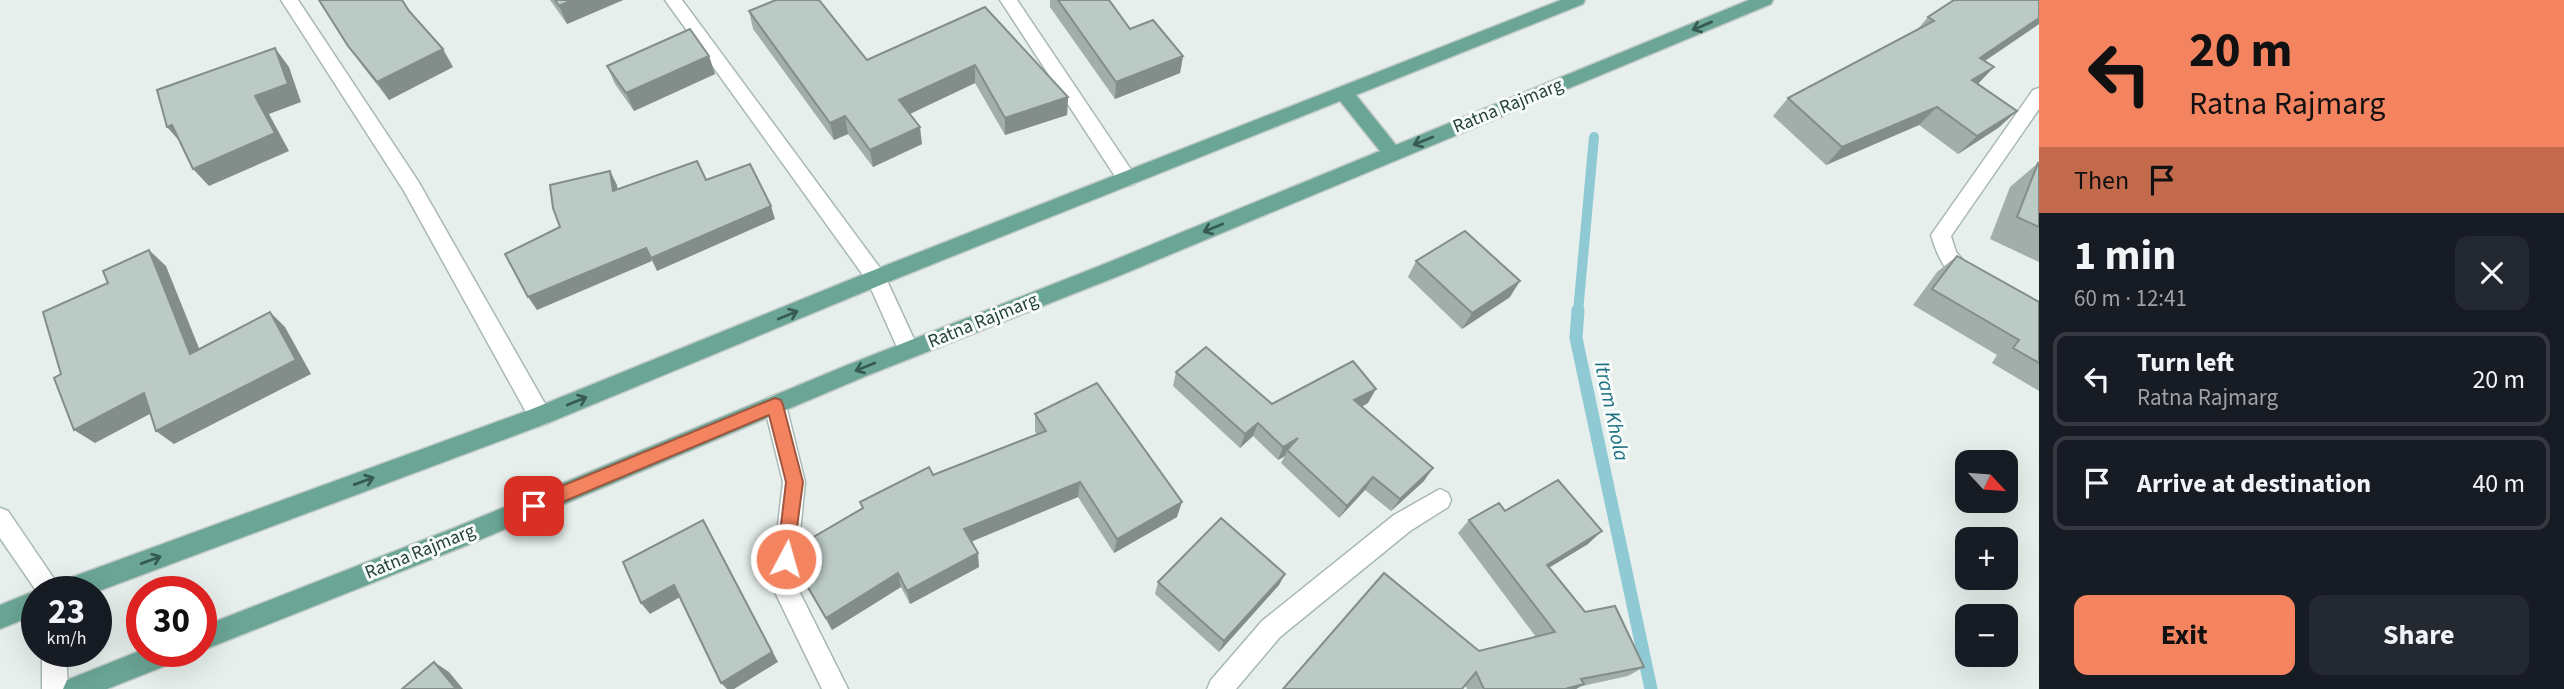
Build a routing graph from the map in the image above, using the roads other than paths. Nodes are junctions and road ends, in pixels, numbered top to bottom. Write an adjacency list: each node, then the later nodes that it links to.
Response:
1 (289, 0): 14 (street)
2 (673, 0): 10 (street)
3 (1008, 0): 9 (street)
4 (1577, 0): 6 (main road)
5 (1765, 0): 8 (main road, Ratna Rajmarg, one-way to 8)
6 (1344, 93): 8 (main road); 9 (main road)
7 (2039, 95): 11 (street)
8 (1393, 154): 12 (main road, Ratna Rajmarg, one-way to 12)
9 (1127, 179): 10 (main road)
10 (876, 278): 12 (street); 14 (main road, one-way to 10)
11 (1993, 290)
12 (908, 350): 13 (main road, Ratna Rajmarg, one-way to 13)
13 (775, 405): 21 (main road, Ratna Rajmarg); 26 (street)
14 (540, 416): 18 (main road, one-way to 14)
15 (1440, 500): 27 (street)
16 (0, 519): 17 (street)
17 (40, 576)
18 (107, 576)
19 (21, 608): 20 (main road)
20 (0, 617)
21 (217, 633)
22 (54, 667): 24 (street)
23 (131, 667): 25 (main road)
24 (55, 689)
25 (76, 689)
26 (835, 689)
27 (1220, 689)

